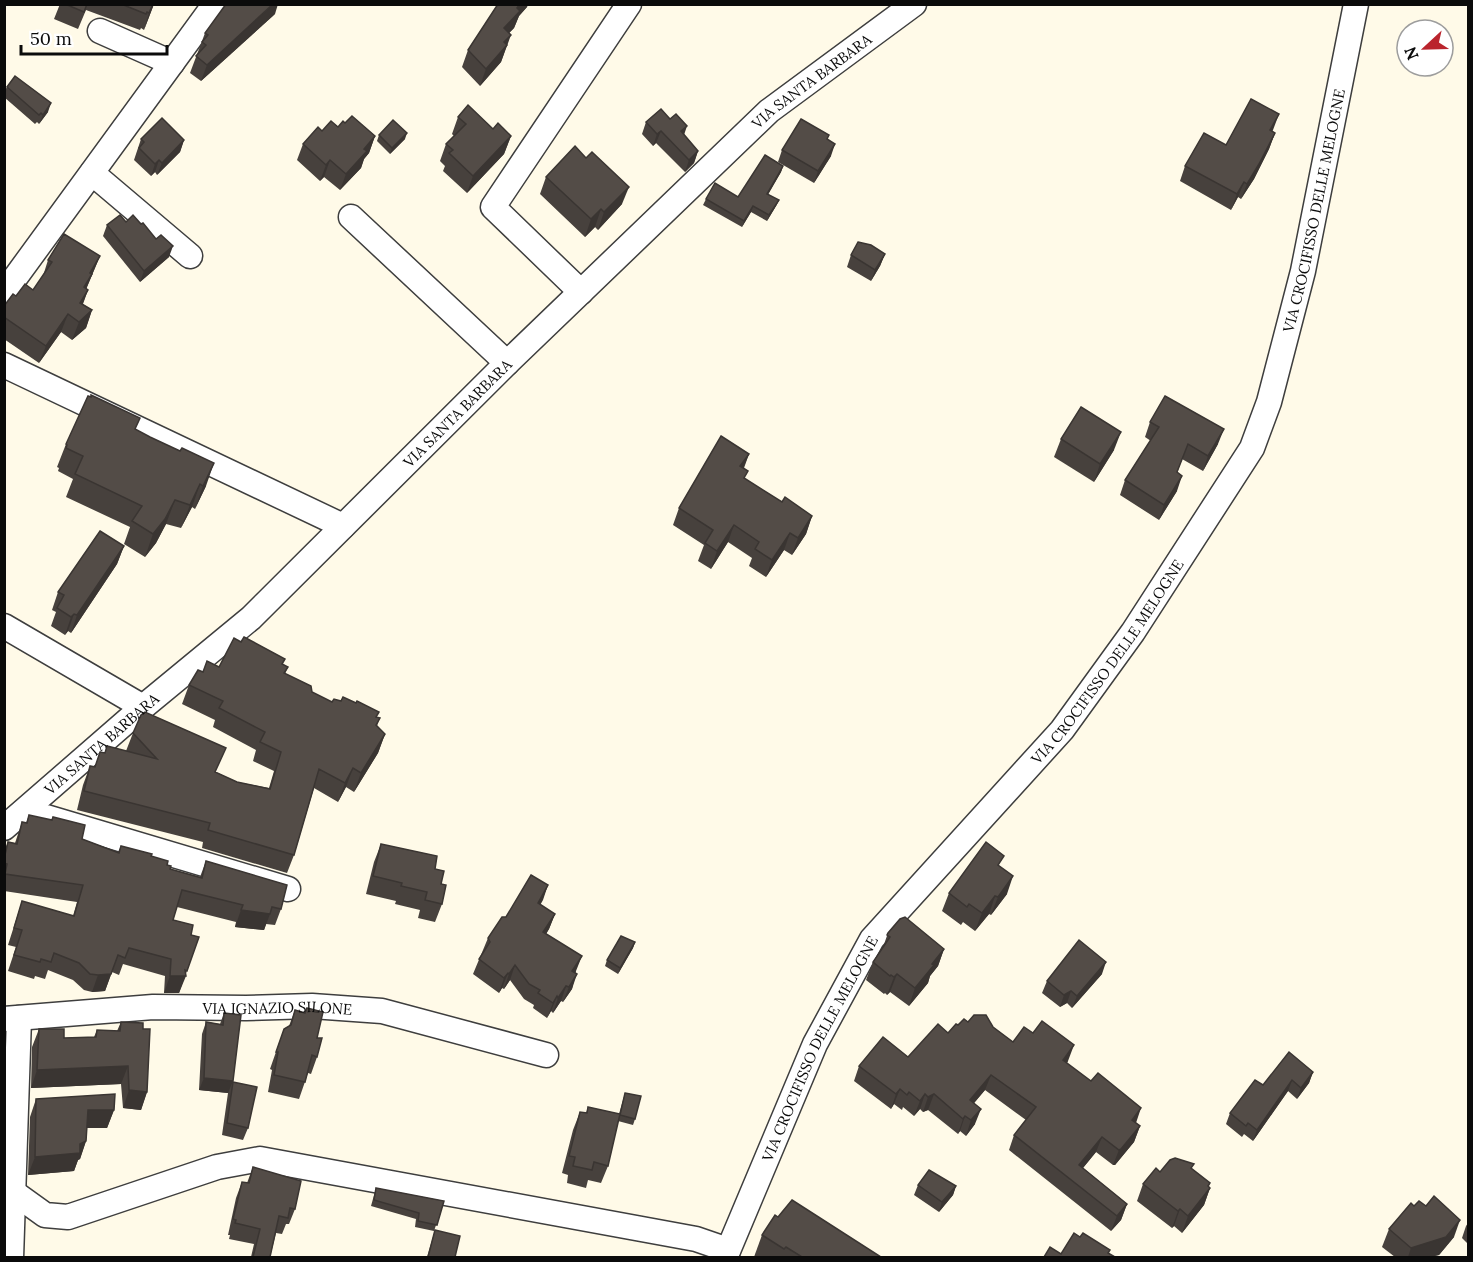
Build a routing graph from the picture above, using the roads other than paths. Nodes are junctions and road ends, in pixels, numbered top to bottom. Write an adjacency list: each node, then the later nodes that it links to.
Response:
1 (215, 4): 6 (street)
2 (629, 4): 10 (street)
3 (914, 4): 10 (street, VIA SANTA BARBARA)
4 (1356, 4): 22 (street, VIA CROCIFISSO DELLE MELOGNE)
5 (100, 31): 6 (street)
6 (172, 63): 7 (street)
7 (92, 173): 9 (street); 11 (street)
8 (351, 217): 12 (street)
9 (190, 255)
10 (581, 292): 12 (street, VIA SANTA BARBARA)
11 (4, 293)
12 (507, 363): 14 (street, VIA SANTA BARBARA)
13 (4, 365): 14 (street)
14 (343, 526): 16 (street, VIA SANTA BARBARA)
15 (4, 626): 16 (street)
16 (143, 707): 17 (street, VIA SANTA BARBARA)
17 (13, 821): 18 (street)
18 (288, 889)
19 (12, 1018): 20 (street, VIA IGNAZIO SILONE); 21 (street)
20 (546, 1055)
21 (13, 1192): 22 (street); 23 (street)
22 (727, 1254)
23 (11, 1257)

